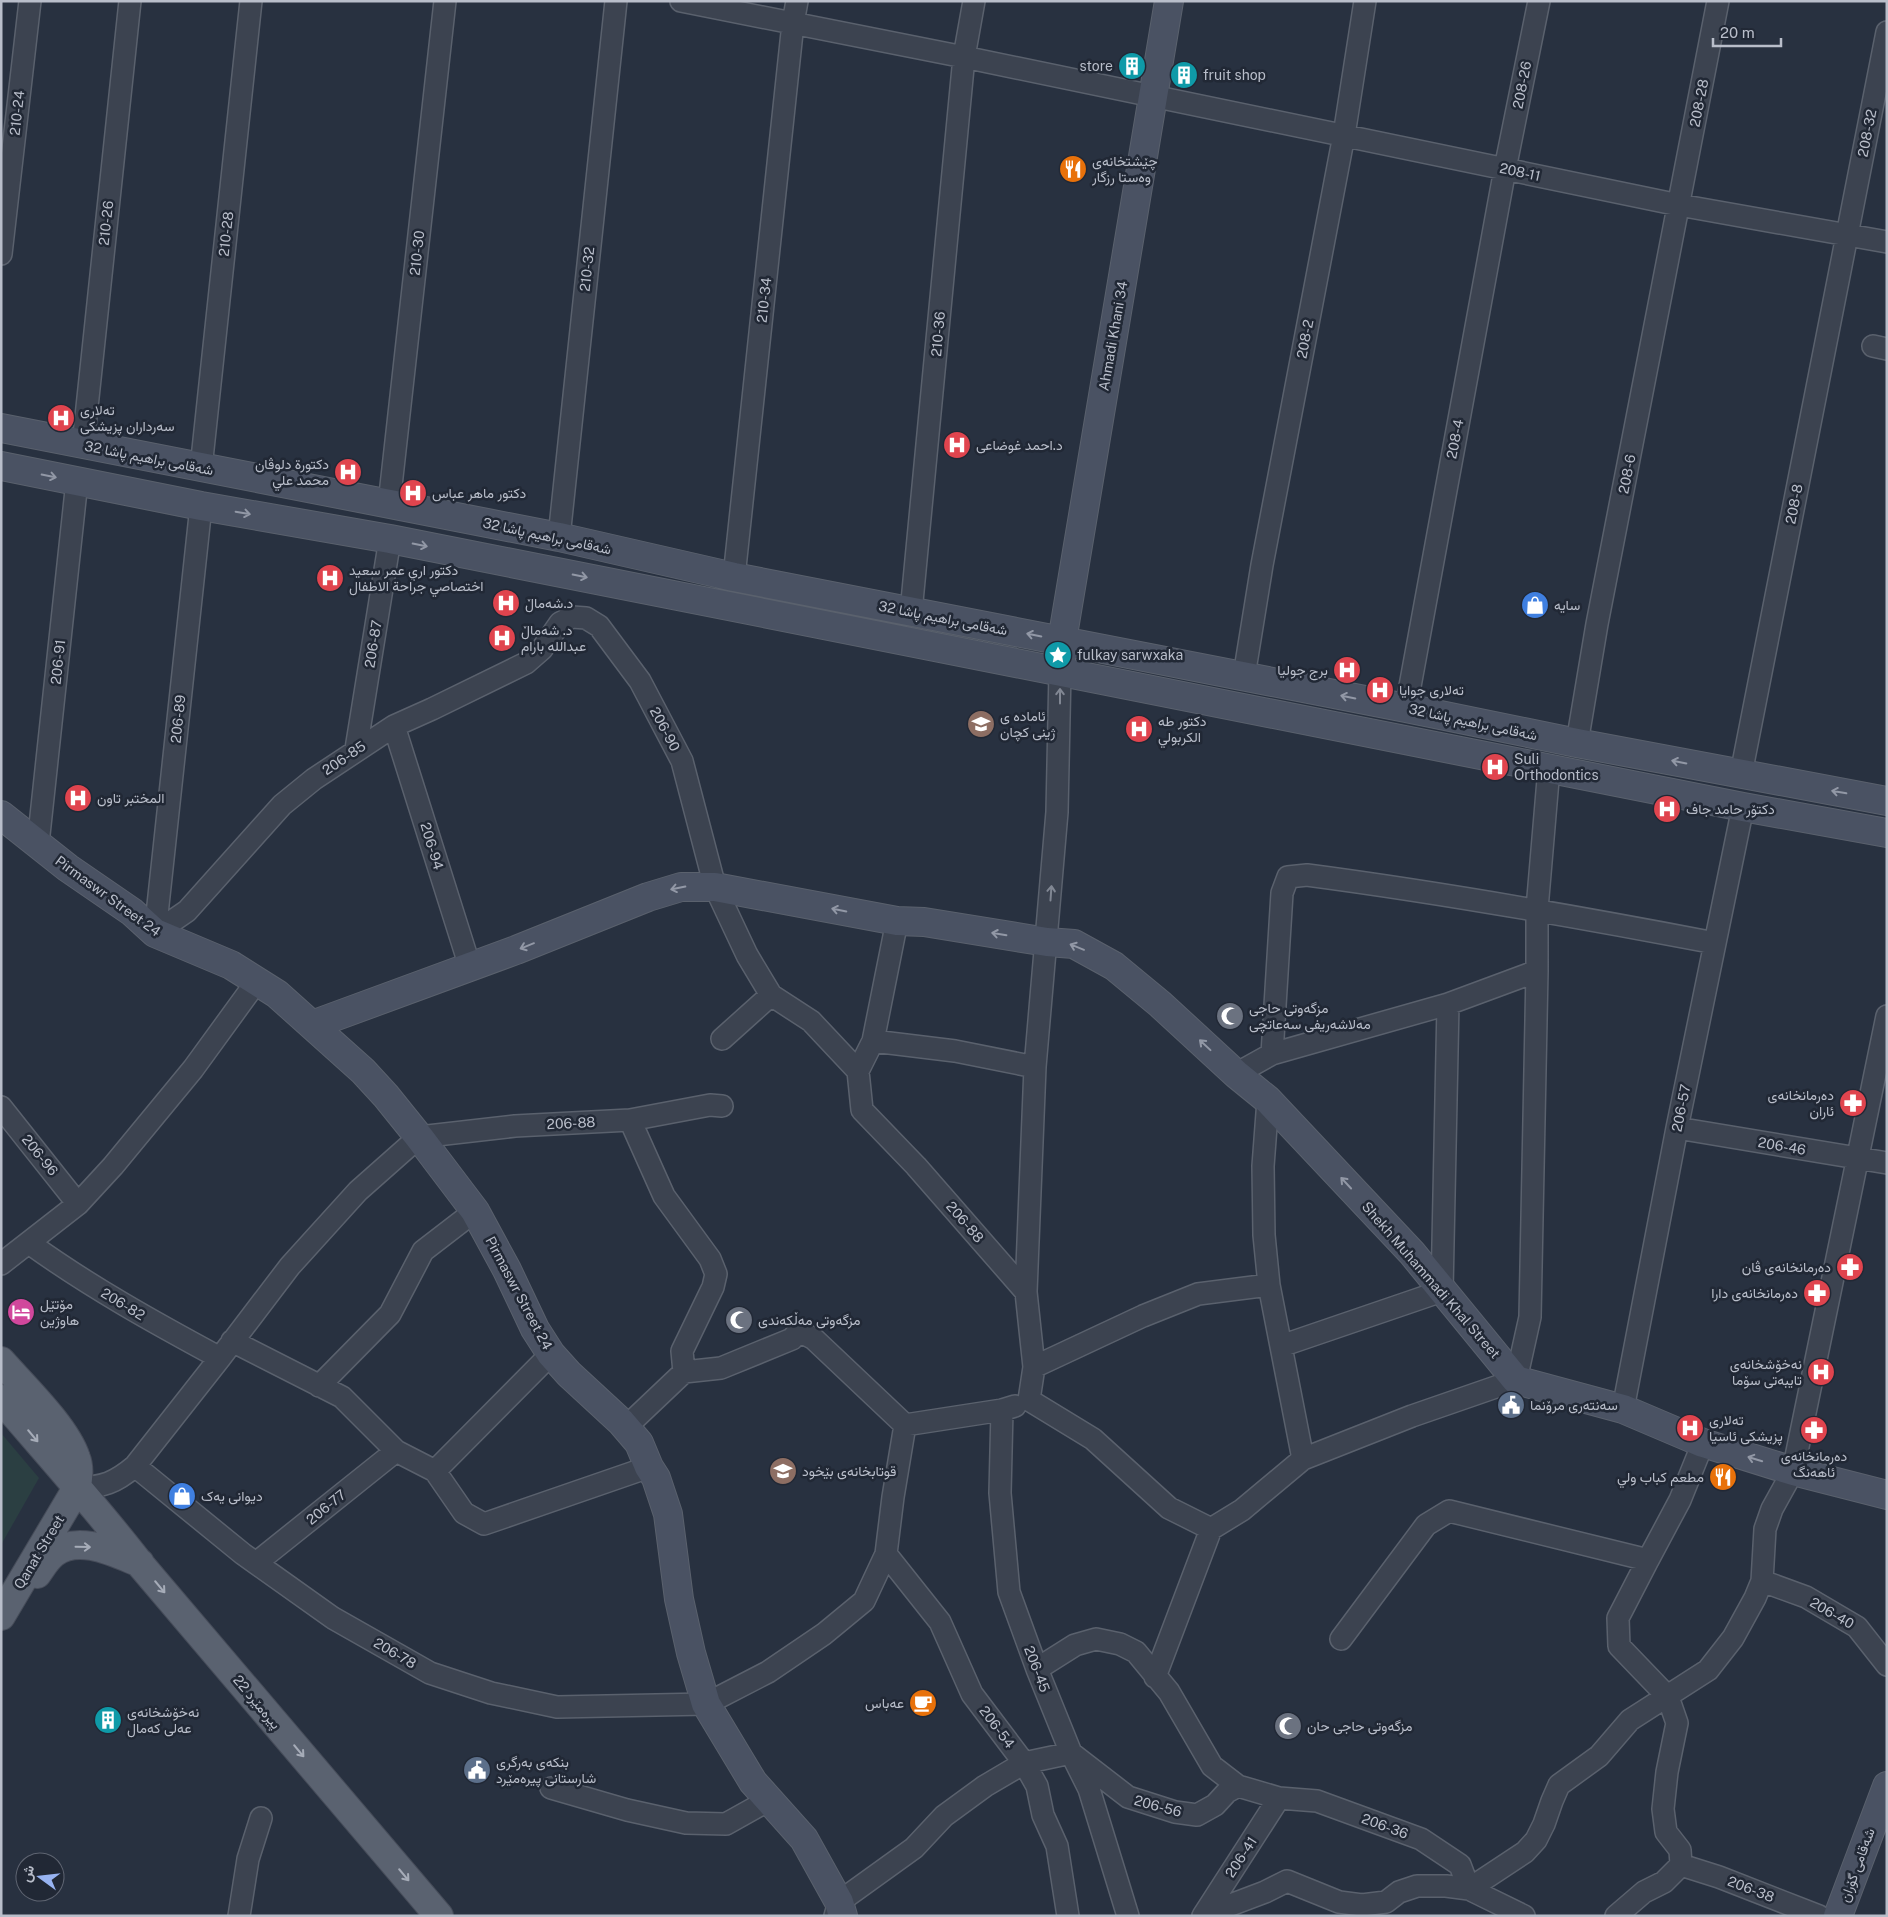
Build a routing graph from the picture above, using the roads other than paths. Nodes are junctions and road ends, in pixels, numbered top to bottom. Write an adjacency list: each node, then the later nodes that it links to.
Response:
1 (30, 1): 22 (street, 210-24)
2 (130, 1): 24 (street, 210-26)
3 (251, 1): 26 (street, 210-28)
4 (445, 1): 28 (street, 210-30)
5 (616, 1): 30 (street, 210-32)
6 (681, 1): 13 (street)
7 (797, 1): 13 (street, 210-34)
8 (974, 1): 15 (street, 210-36)
9 (1169, 1): 16 (main road, Ahmadi Khani 34)
10 (1365, 1): 17 (street, 208-2)
11 (1539, 1): 18 (street, 208-26)
12 (1718, 1): 19 (street, 208-28)
13 (793, 23): 15 (street); 32 (street, 210-34)
14 (1887, 32): 20 (street, 208-32)
15 (964, 57): 16 (street); 33 (street, 210-36)
16 (1153, 97): 17 (street, 208-11); 35 (main road, Ahmadi Khani 34)
17 (1344, 135): 18 (street, 208-11); 37 (street, 208-2)
18 (1506, 169): 19 (street, 208-11); 38 (street, 208-4)
19 (1680, 205): 20 (street, 208-11); 40 (street, 208-6)
20 (1846, 234): 21 (street, 208-11); 43 (street, 208-8)
21 (1887, 242)
22 (1, 254)
23 (1, 428): 24 (main road, شەقامی براهیم پاشا 32)
24 (83, 445): 26 (main road, شەقامی براهیم پاشا 32)
25 (1, 466): 27 (main road, one-way to 27)
26 (202, 468): 28 (main road, شەقامی براهیم پاشا 32)
27 (77, 481): 29 (main road); 48 (street, 206-91)
28 (389, 504): 30 (main road, شەقامی براهیم پاشا 32)
29 (201, 506): 31 (main road, one-way to 31); 52 (street, 206-89)
30 (559, 537): 32 (main road, شەقامی براهیم پاشا 32)
31 (390, 539): 36 (main road, one-way to 36); 41 (street, 206-87)
32 (734, 577): 33 (main road, شەقامی براهیم پاشا 32)
33 (911, 612): 35 (main road, شەقامی براهیم پاشا 32, one-way to 33)
34 (560, 624): 39 (street, 206-85); 49 (street, 206-90)
35 (1062, 641): 36 (main road, Ahmadi Khani 34); 37 (main road, شەقامی براهیم پاشا 32)
36 (1060, 671): 42 (main road); 53 (street, one-way to 36)
37 (1244, 676): 38 (main road, شەقامی براهیم پاشا 32, one-way to 37)
38 (1406, 708): 40 (main road, شەقامی براهیم پاشا 32)
39 (394, 726): 41 (street, 206-85); 55 (street, 206-94)
40 (1577, 744): 43 (main road, شەقامی براهیم پاشا 32, one-way to 40)
41 (356, 749): 52 (street, 206-85)
42 (1549, 768): 45 (main road); 50 (street)
43 (1741, 774): 44 (main road, شەقامی براهیم پاشا 32, one-way to 43)
44 (1887, 801)
45 (1743, 807): 47 (main road); 54 (street, 206-57)
46 (1, 815): 48 (main road, Pirmaswr Street 24)
47 (1887, 833)
48 (38, 844): 52 (main road, Pirmaswr Street 24)
49 (715, 887): 51 (main road, Shekh Muhammadi Khal Street, one-way to 49); 55 (main road, Shekh Muhammadi Khal Street, one-way to 55); 58 (street, 206-90)
50 (1537, 909): 54 (street); 56 (street); 64 (street)
51 (897, 921): 53 (main road, Shekh Muhammadi Khal Street, one-way to 51); 63 (street)
52 (155, 933): 57 (main road, Pirmaswr Street 24)
53 (1047, 942): 65 (street); 67 (main road, Shekh Muhammadi Khal Street, one-way to 53)
54 (1715, 943): 72 (street, 206-57)
55 (470, 967): 61 (main road, Shekh Muhammadi Khal Street)
56 (1537, 971): 59 (street); 90 (street)
57 (257, 980): 61 (main road, Pirmaswr Street 24); 76 (street)
58 (771, 995): 62 (street); 66 (street)
59 (1448, 1004): 64 (street); 81 (street)
60 (1887, 1016): 74 (street)
61 (312, 1025): 73 (main road, Pirmaswr Street 24)
62 (722, 1039)
63 (873, 1042): 65 (street); 66 (street)
64 (1272, 1054): 67 (street)
65 (1035, 1067): 82 (street)
66 (858, 1071): 82 (street, 206-88)
67 (1236, 1074): 68 (main road, Shekh Muhammadi Khal Street)
68 (1268, 1100): 80 (street); 81 (main road, Shekh Muhammadi Khal Street, one-way to 68)
69 (722, 1106): 71 (street, 206-88)
70 (1, 1107): 76 (street, 206-96)
71 (630, 1120): 73 (street, 206-88); 89 (street)
72 (1677, 1128): 74 (street, 206-46); 94 (street, 206-57)
73 (419, 1137): 77 (main road, Pirmaswr Street 24); 83 (street)
74 (1858, 1159): 75 (street, 206-46); 104 (street)
75 (1887, 1163)
76 (78, 1204): 78 (street)
77 (475, 1211): 85 (main road, Pirmaswr Street 24); 91 (street)
78 (29, 1244): 79 (street); 86 (street, 206-82)
79 (1, 1264)
80 (1268, 1285): 84 (street); 88 (street)
81 (1442, 1291): 84 (street); 90 (main road, Shekh Muhammadi Khal Street)
82 (1026, 1292): 88 (street)
83 (232, 1341): 86 (street); 91 (street)
84 (1281, 1346): 100 (street)
85 (551, 1354): 97 (main road, Pirmaswr Street 24); 103 (street)
86 (220, 1358): 101 (street)
87 (1, 1361): 105 (main road)
88 (1034, 1366): 93 (street)
89 (684, 1372): 96 (street); 97 (street)
90 (1516, 1380): 94 (main road); 100 (street)
91 (319, 1386): 99 (street)
92 (1, 1399): 105 (main road, 22 پیرەمێرد, one-way to 105)
93 (1029, 1400): 95 (street); 107 (street)
94 (1623, 1409): 98 (main road)
95 (1002, 1410): 96 (street); 116 (street, 206-45)
96 (905, 1425): 108 (street)
97 (626, 1427): 102 (main road, Pirmaswr Street 24)
98 (1703, 1443): 104 (main road, one-way to 98); 109 (street)
99 (396, 1451): 103 (street); 110 (street, 206-77)
100 (1303, 1459): 107 (street)
101 (135, 1466): 105 (street); 110 (street, 206-78)
102 (650, 1467): 103 (street); 119 (main road, Pirmaswr Street 24)
103 (435, 1471)
104 (1793, 1471): 106 (main road); 112 (street)
105 (77, 1488): 111 (main road, 22 پیرەمێرد); 113 (main road, Qanat Street)
106 (1887, 1495)
107 (1211, 1529): 117 (street)
108 (886, 1554): 119 (street); 121 (street, 206-54)
109 (1648, 1560): 114 (street); 118 (street)
110 (256, 1563): 119 (street, 206-78)
111 (140, 1564): 113 (main road, one-way to 111); 133 (main road, 22 پیرەمێرد, one-way to 133)
112 (1762, 1581): 115 (street, 206-40); 118 (street)
113 (4, 1610)
114 (1341, 1639)
115 (1887, 1665)
116 (1037, 1669): 117 (street); 120 (street, 206-45)
117 (1155, 1677): 122 (street)
118 (1668, 1697): 128 (street); 129 (street)
119 (706, 1704): 126 (main road, Pirmaswr Street 24)
120 (1071, 1754): 121 (street); 122 (street, 206-56); 135 (street, 206-45)
121 (1024, 1762): 130 (street); 134 (street, 206-54)
122 (1238, 1786): 125 (street)
123 (1887, 1786): 139 (main road, شەقامی گۆران)
124 (551, 1788): 126 (street)
125 (1279, 1798): 129 (street, 206-36); 131 (street, 206-41)
126 (769, 1800): 130 (main road, Pirmaswr Street 24)
127 (261, 1818): 132 (street)
128 (1681, 1865): 137 (street); 138 (street, 206-38)
129 (1469, 1889): 131 (street); 136 (street)
130 (839, 1911)
131 (1204, 1915)
132 (240, 1916)
133 (439, 1916)
134 (1068, 1916)
135 (1128, 1916)
136 (1524, 1916)
137 (1616, 1916)
138 (1819, 1916)
139 (1838, 1916)

